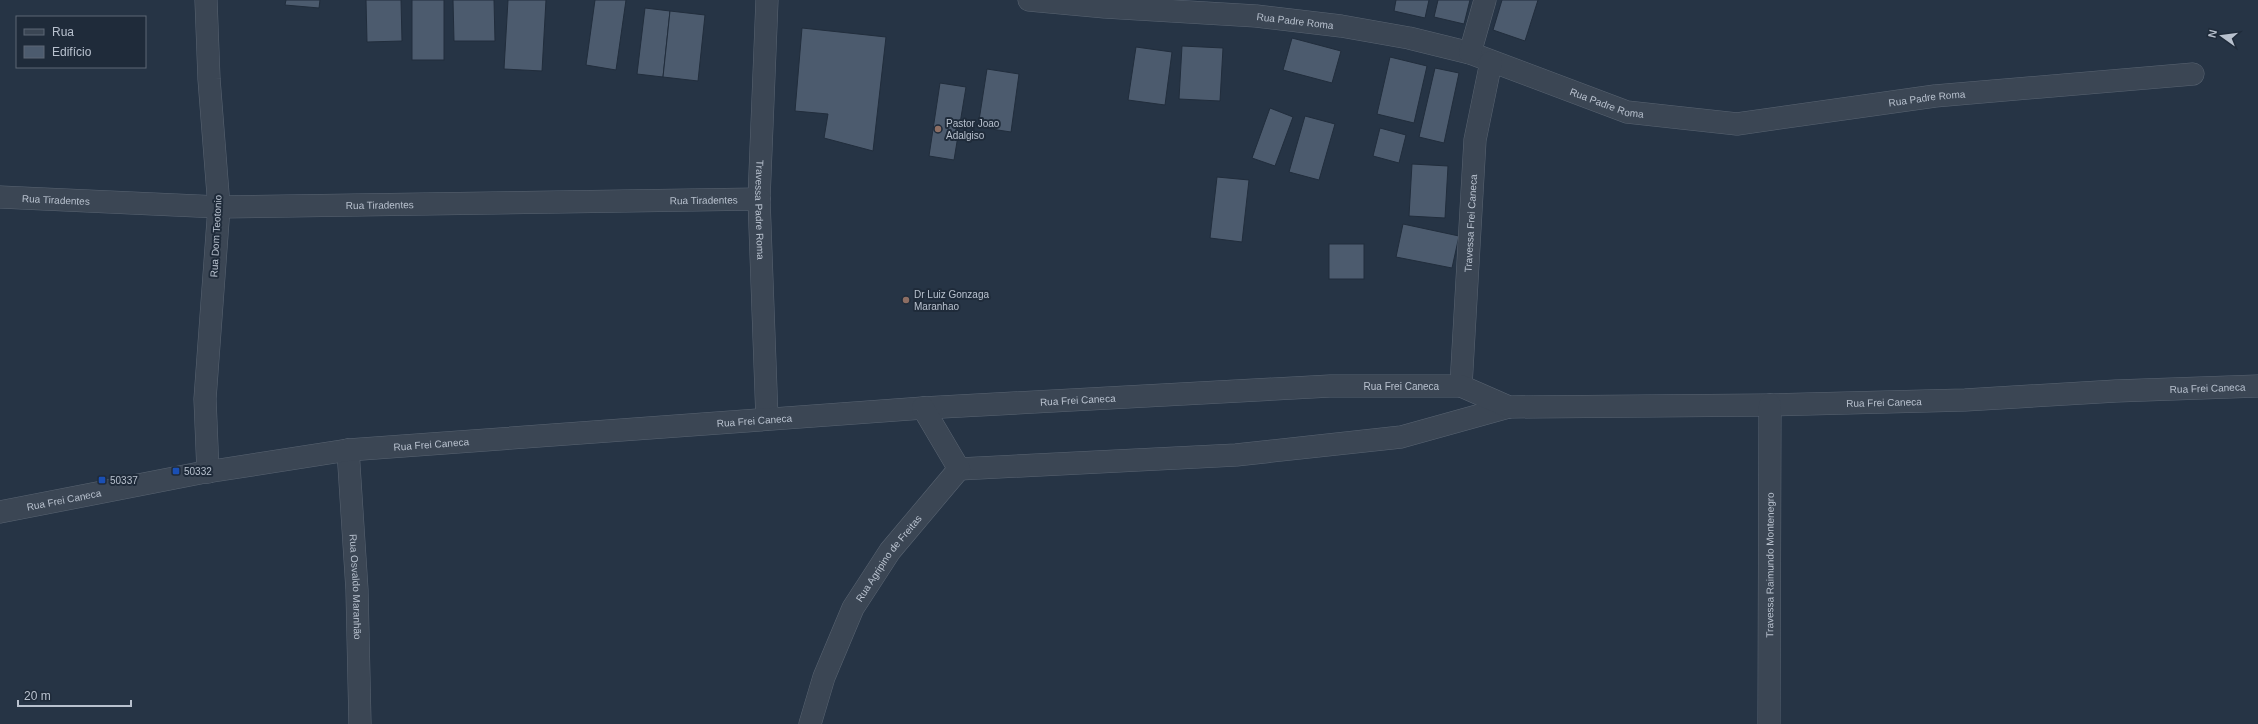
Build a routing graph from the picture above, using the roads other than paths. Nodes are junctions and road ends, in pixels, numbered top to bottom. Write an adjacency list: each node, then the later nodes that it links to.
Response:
1 (206, 0): 11 (street, Rua Dom Teotonio)
2 (767, 0): 10 (street, Travessa Padre Roma)
3 (1029, 0): 5 (street, Rua Padre Roma)
4 (1485, 0): 6 (street)
5 (1105, 4): 6 (street, Rua Padre Roma)
6 (1470, 53): 7 (street, Rua Padre Roma)
7 (1491, 62): 8 (street, Rua Padre Roma); 12 (street, Travessa Frei Caneca)
8 (2193, 74)
9 (0, 197): 11 (street, Rua Tiradentes)
10 (759, 199): 11 (street, Rua Tiradentes); 17 (street, Travessa Padre Roma)
11 (219, 206): 20 (street, Rua Dom Teotonio)
12 (1461, 386): 15 (street, Rua Frei Caneca); 16 (street, Rua Frei Caneca)
13 (2258, 386): 14 (street, Rua Frei Caneca)
14 (1770, 405): 15 (street, Rua Frei Caneca); 24 (street, Travessa Raimundo Montenegro)
15 (1509, 407): 19 (street, Rua Frei Caneca)
16 (923, 408): 17 (street, Rua Frei Caneca); 19 (street)
17 (767, 419): 18 (street, Rua Frei Caneca)
18 (348, 450): 20 (street, Rua Frei Caneca); 22 (street, Rua Osvaldo Maranhão)
19 (959, 469): 23 (street, Rua Agripino de Freitas)
20 (208, 472): 21 (street, Rua Frei Caneca)
21 (0, 512)
22 (360, 724)
23 (810, 724)
24 (1769, 724)

